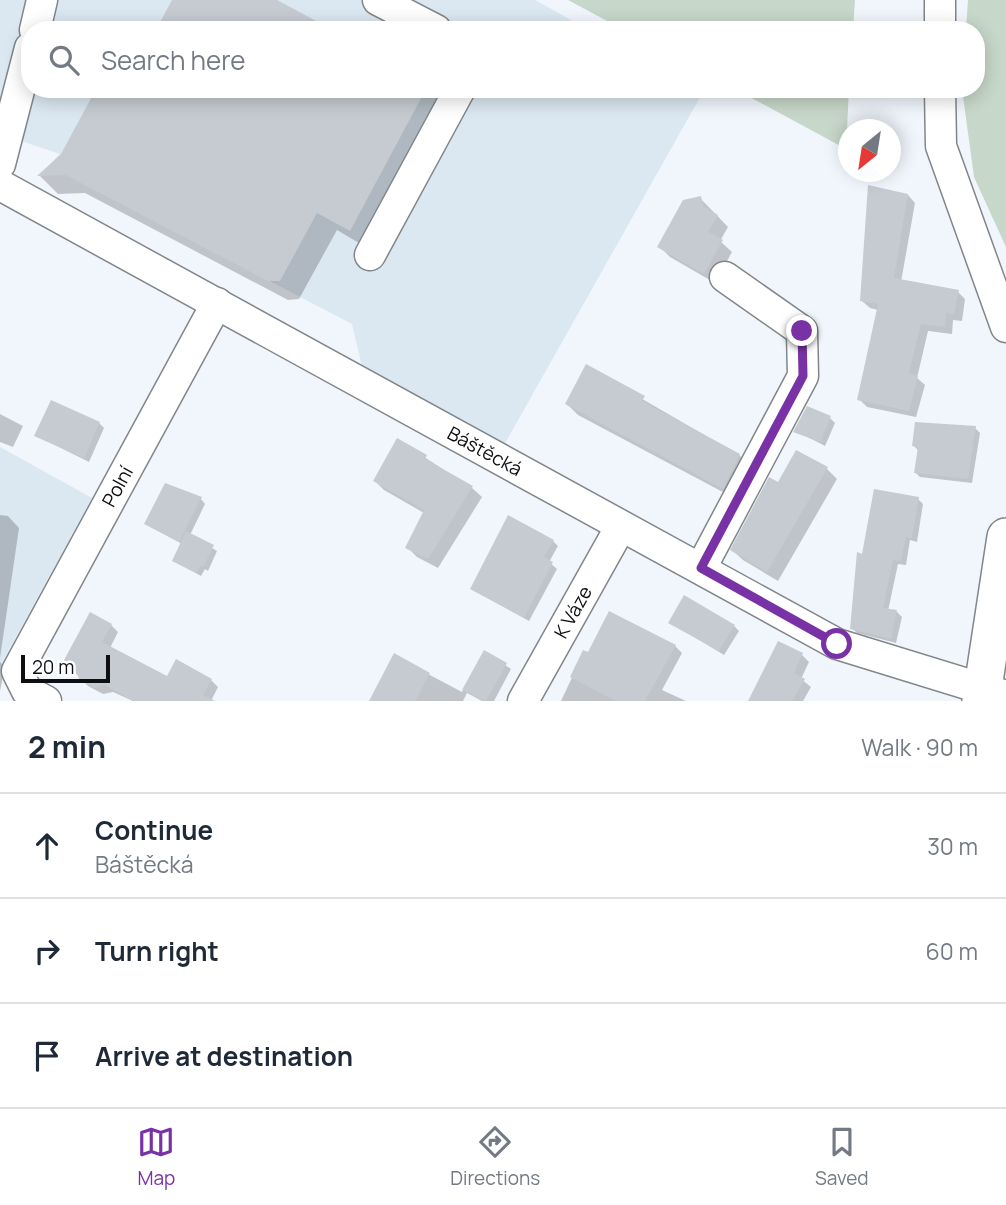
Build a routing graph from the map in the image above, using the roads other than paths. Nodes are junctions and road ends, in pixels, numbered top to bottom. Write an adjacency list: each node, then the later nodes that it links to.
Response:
1 (42, 0): 4 (street)
2 (378, 0): 5 (street)
3 (940, 0): 6 (street)
4 (36, 21)
5 (419, 21)
6 (940, 21)
7 (21, 83): 10 (street)
8 (455, 98): 12 (street)
9 (940, 98): 15 (street)
10 (0, 164)
11 (0, 185): 14 (street, Báštěcká)
12 (370, 255)
13 (725, 277): 18 (street)
14 (217, 303): 16 (street, Báštěcká); 20 (street, Polní)
15 (1006, 327)
16 (621, 526): 18 (street, Báštěcká); 21 (street, K Váze)
17 (1006, 537): 19 (main road)
18 (701, 568): 19 (street, Báštěcká)
19 (990, 695)
20 (46, 701)
21 (523, 701)

